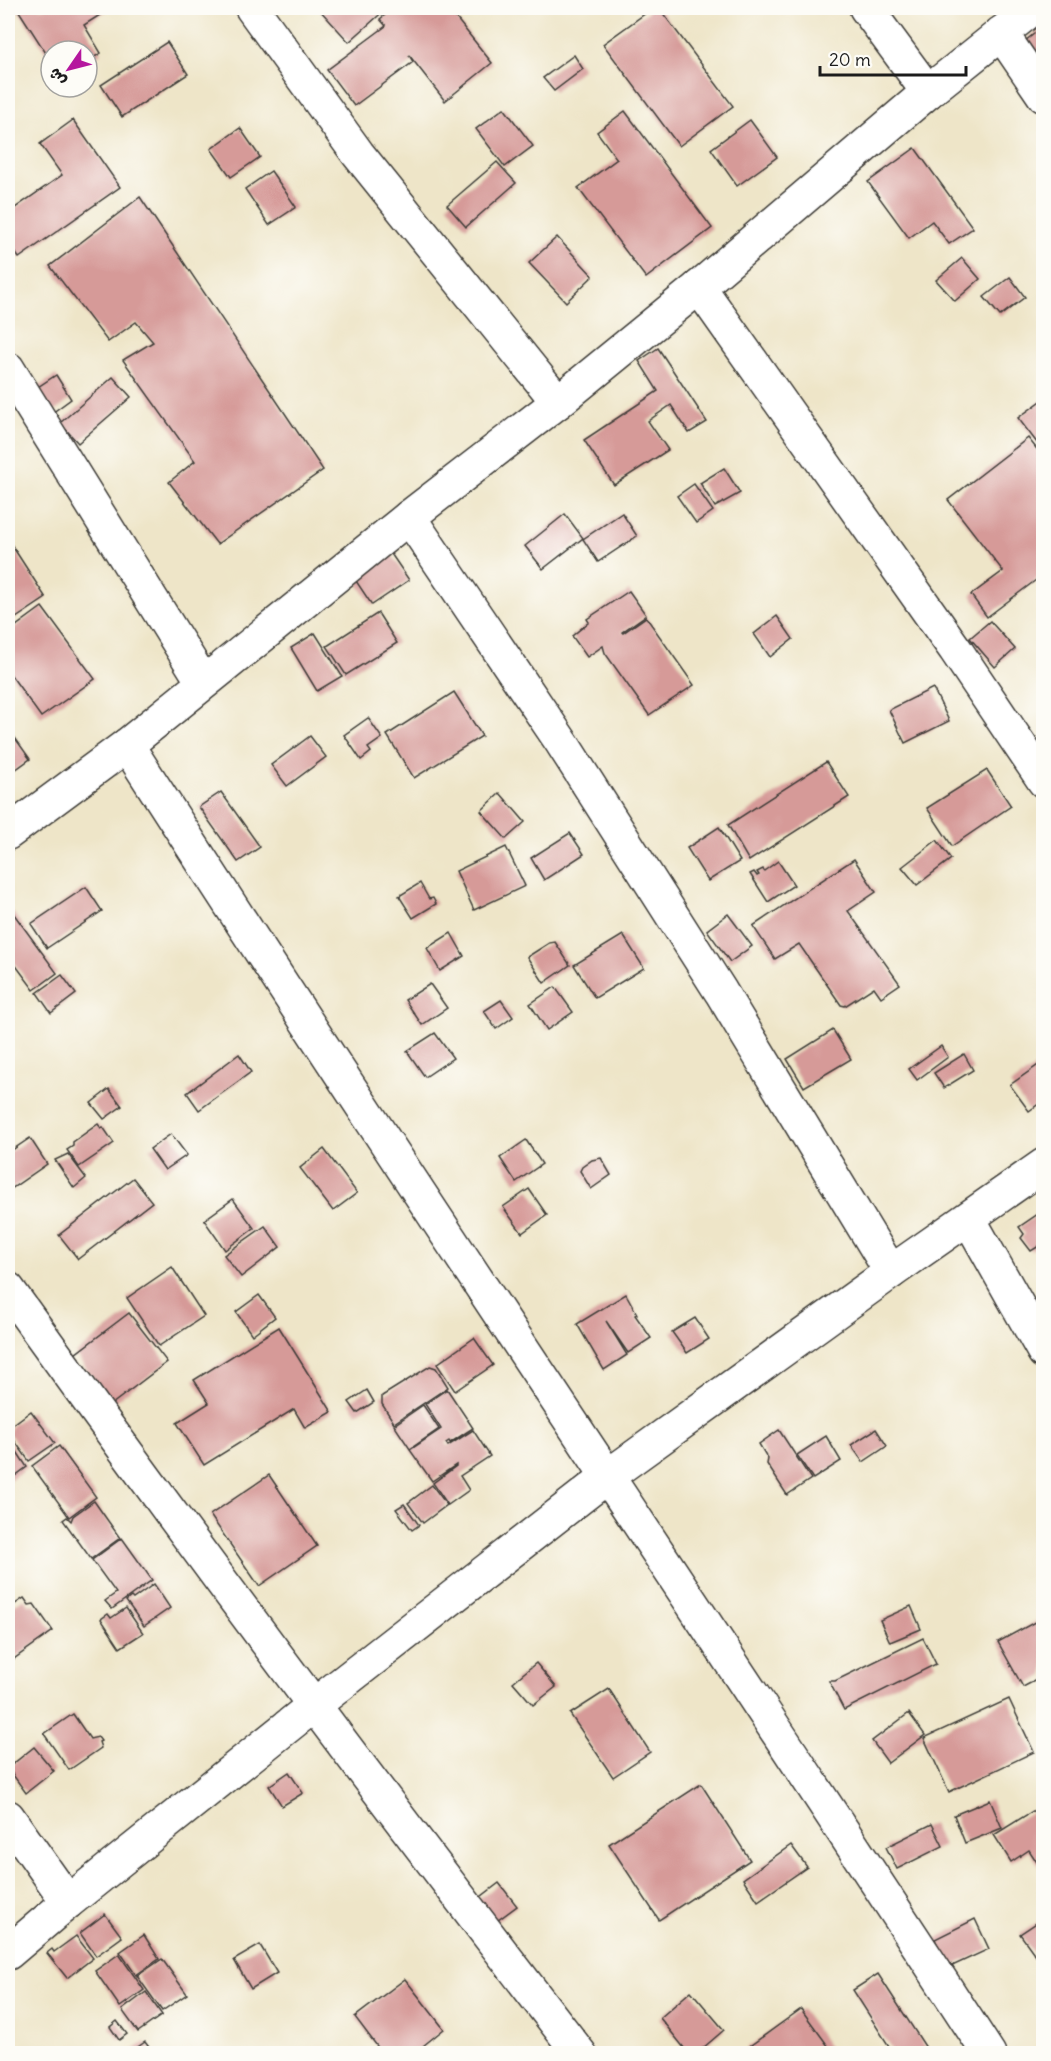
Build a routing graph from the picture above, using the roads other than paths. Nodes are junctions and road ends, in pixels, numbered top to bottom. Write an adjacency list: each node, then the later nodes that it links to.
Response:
1 (252, 8): 9 (street)
2 (866, 8): 5 (street)
3 (1033, 8): 4 (street)
4 (1000, 33): 5 (street); 6 (street)
5 (928, 92): 7 (street)
6 (1044, 96)
7 (699, 287): 9 (street); 13 (street)
8 (8, 369): 11 (street)
9 (558, 402): 10 (street)
10 (409, 517): 11 (street); 17 (street)
11 (203, 682): 12 (street)
12 (127, 745): 14 (street); 20 (street)
13 (1044, 781)
14 (8, 833)
15 (1044, 1165): 16 (street)
16 (969, 1219): 17 (street); 19 (street)
17 (891, 1272): 20 (street)
18 (8, 1289): 21 (street)
19 (1044, 1352)
20 (608, 1476): 21 (street); 26 (street)
21 (313, 1706): 23 (street); 25 (street)
22 (8, 1816): 23 (street)
23 (68, 1902): 24 (street)
24 (8, 1953)
25 (580, 2054)
26 (989, 2054)

